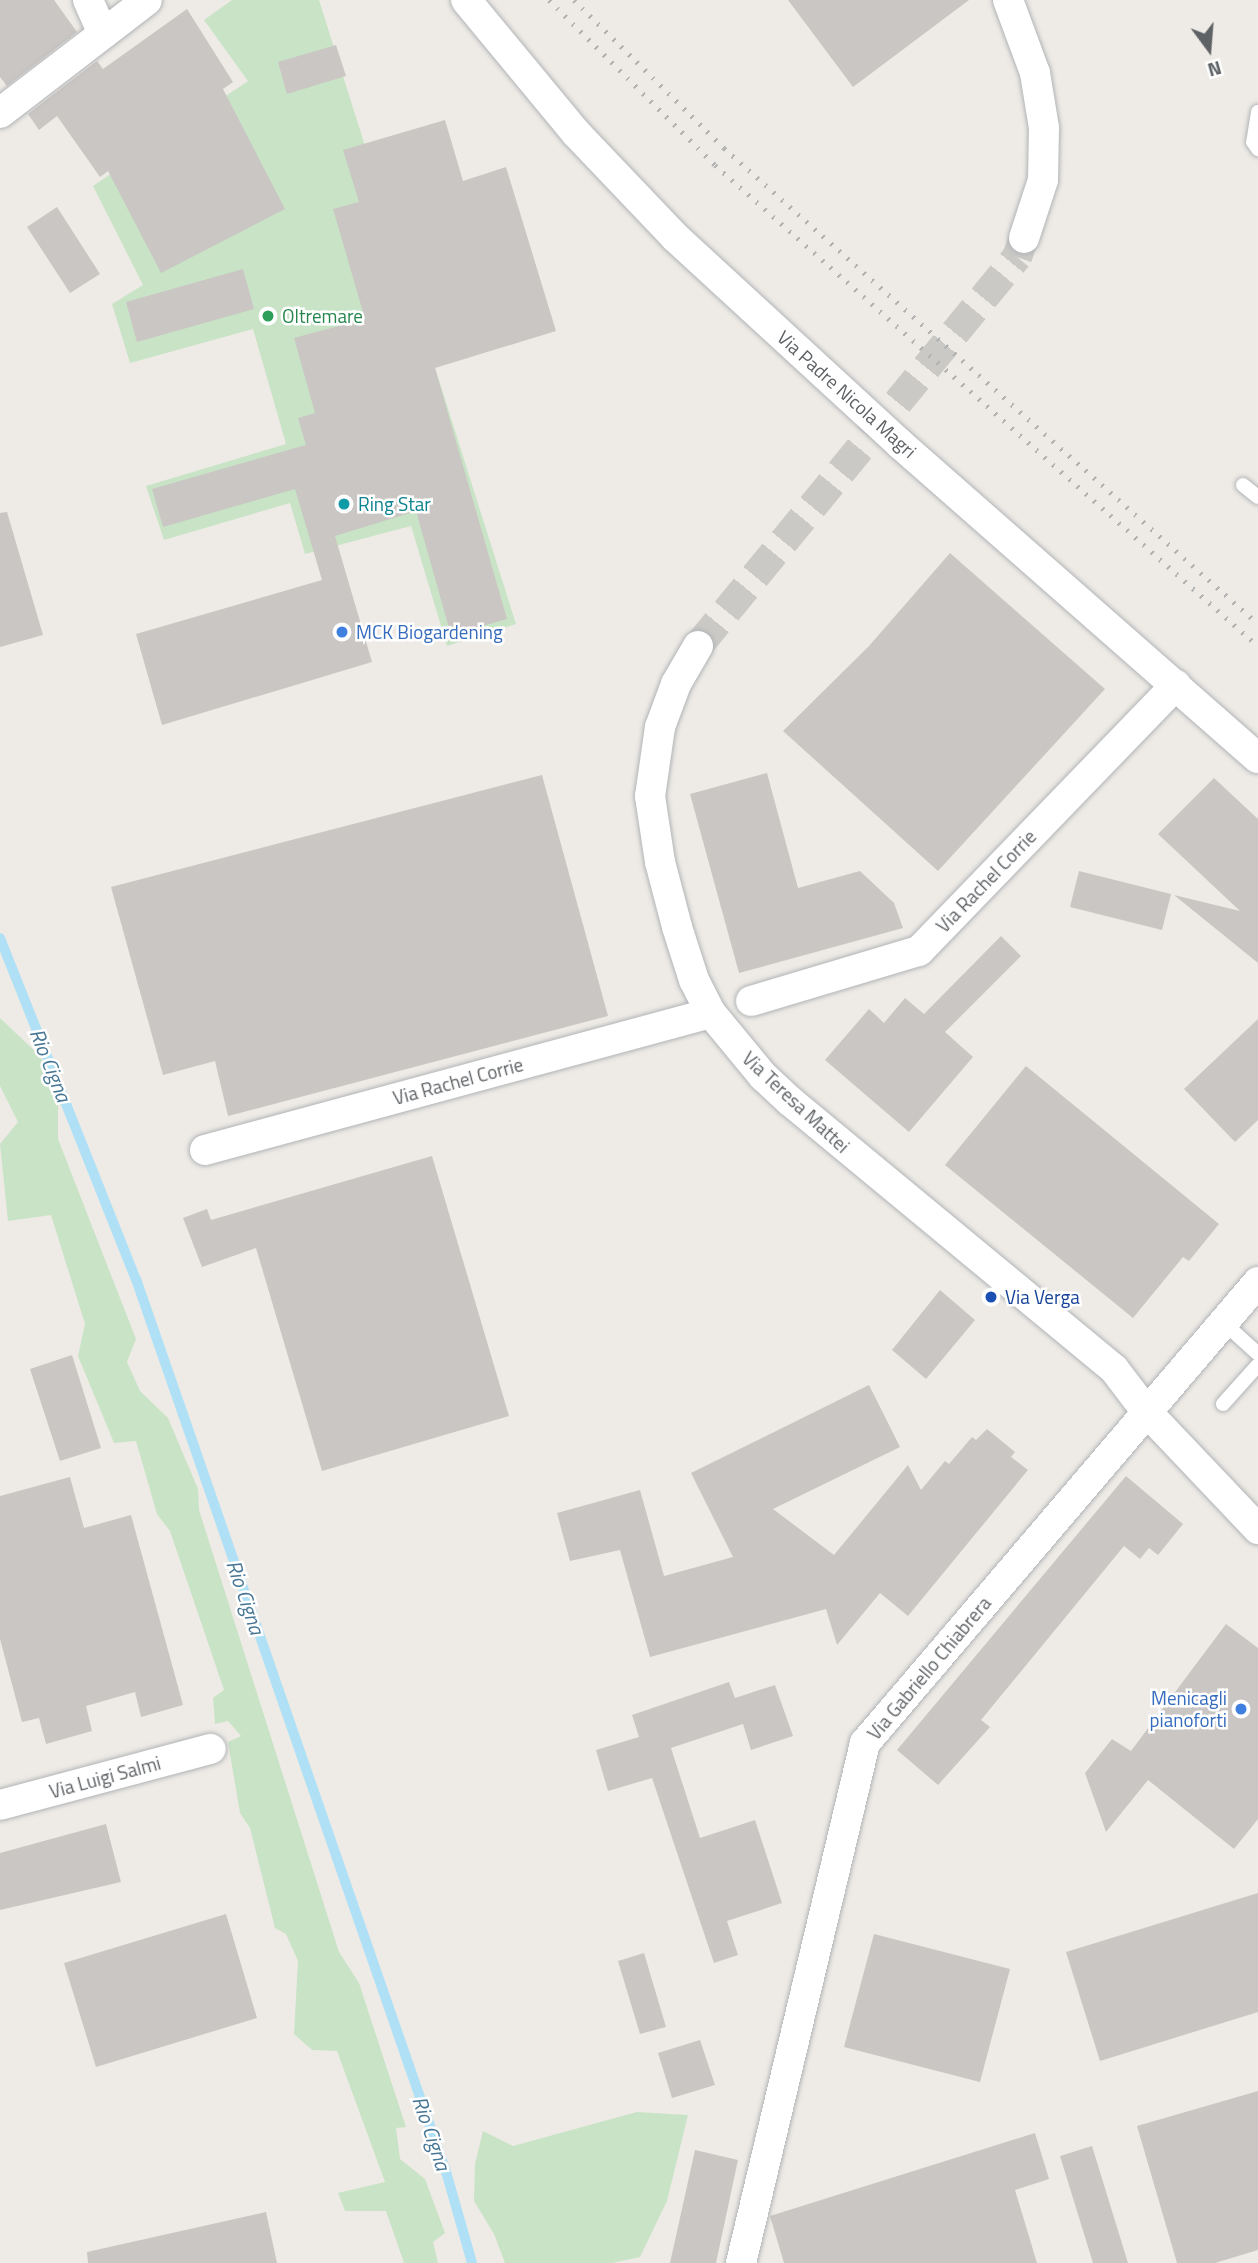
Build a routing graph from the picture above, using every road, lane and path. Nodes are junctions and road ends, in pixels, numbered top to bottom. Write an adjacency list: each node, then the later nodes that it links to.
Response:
1 (88, 0): 5 (street)
2 (147, 0): 5 (street)
3 (466, 0): 13 (street, Via Padre Nicola Magri)
4 (1007, 0): 9 (street)
5 (103, 34): 6 (street)
6 (0, 113)
7 (1258, 113): 8 (lane)
8 (1258, 149)
9 (1024, 238)
10 (1243, 485): 11 (lane)
11 (1258, 497)
12 (698, 646): 16 (street, Via Teresa Mattei)
13 (1176, 685): 14 (street, Via Padre Nicola Magri); 15 (street, Via Rachel Corrie)
14 (1258, 758)
15 (751, 1001)
16 (712, 1013): 17 (street, Via Rachel Corrie); 23 (street, Via Teresa Mattei)
17 (205, 1150)
18 (1258, 1282): 19 (street, Via Gabriello Chiabrera)
19 (1223, 1322): 20 (lane); 23 (street, Via Gabriello Chiabrera)
20 (1258, 1354)
21 (1258, 1365): 22 (lane)
22 (1223, 1404)
23 (1146, 1411): 24 (street, Via Teresa Mattei); 27 (street, Via Gabriello Chiabrera)
24 (1258, 1529)
25 (211, 1749): 26 (street, Via Luigi Salmi)
26 (0, 1805)
27 (741, 2263)

